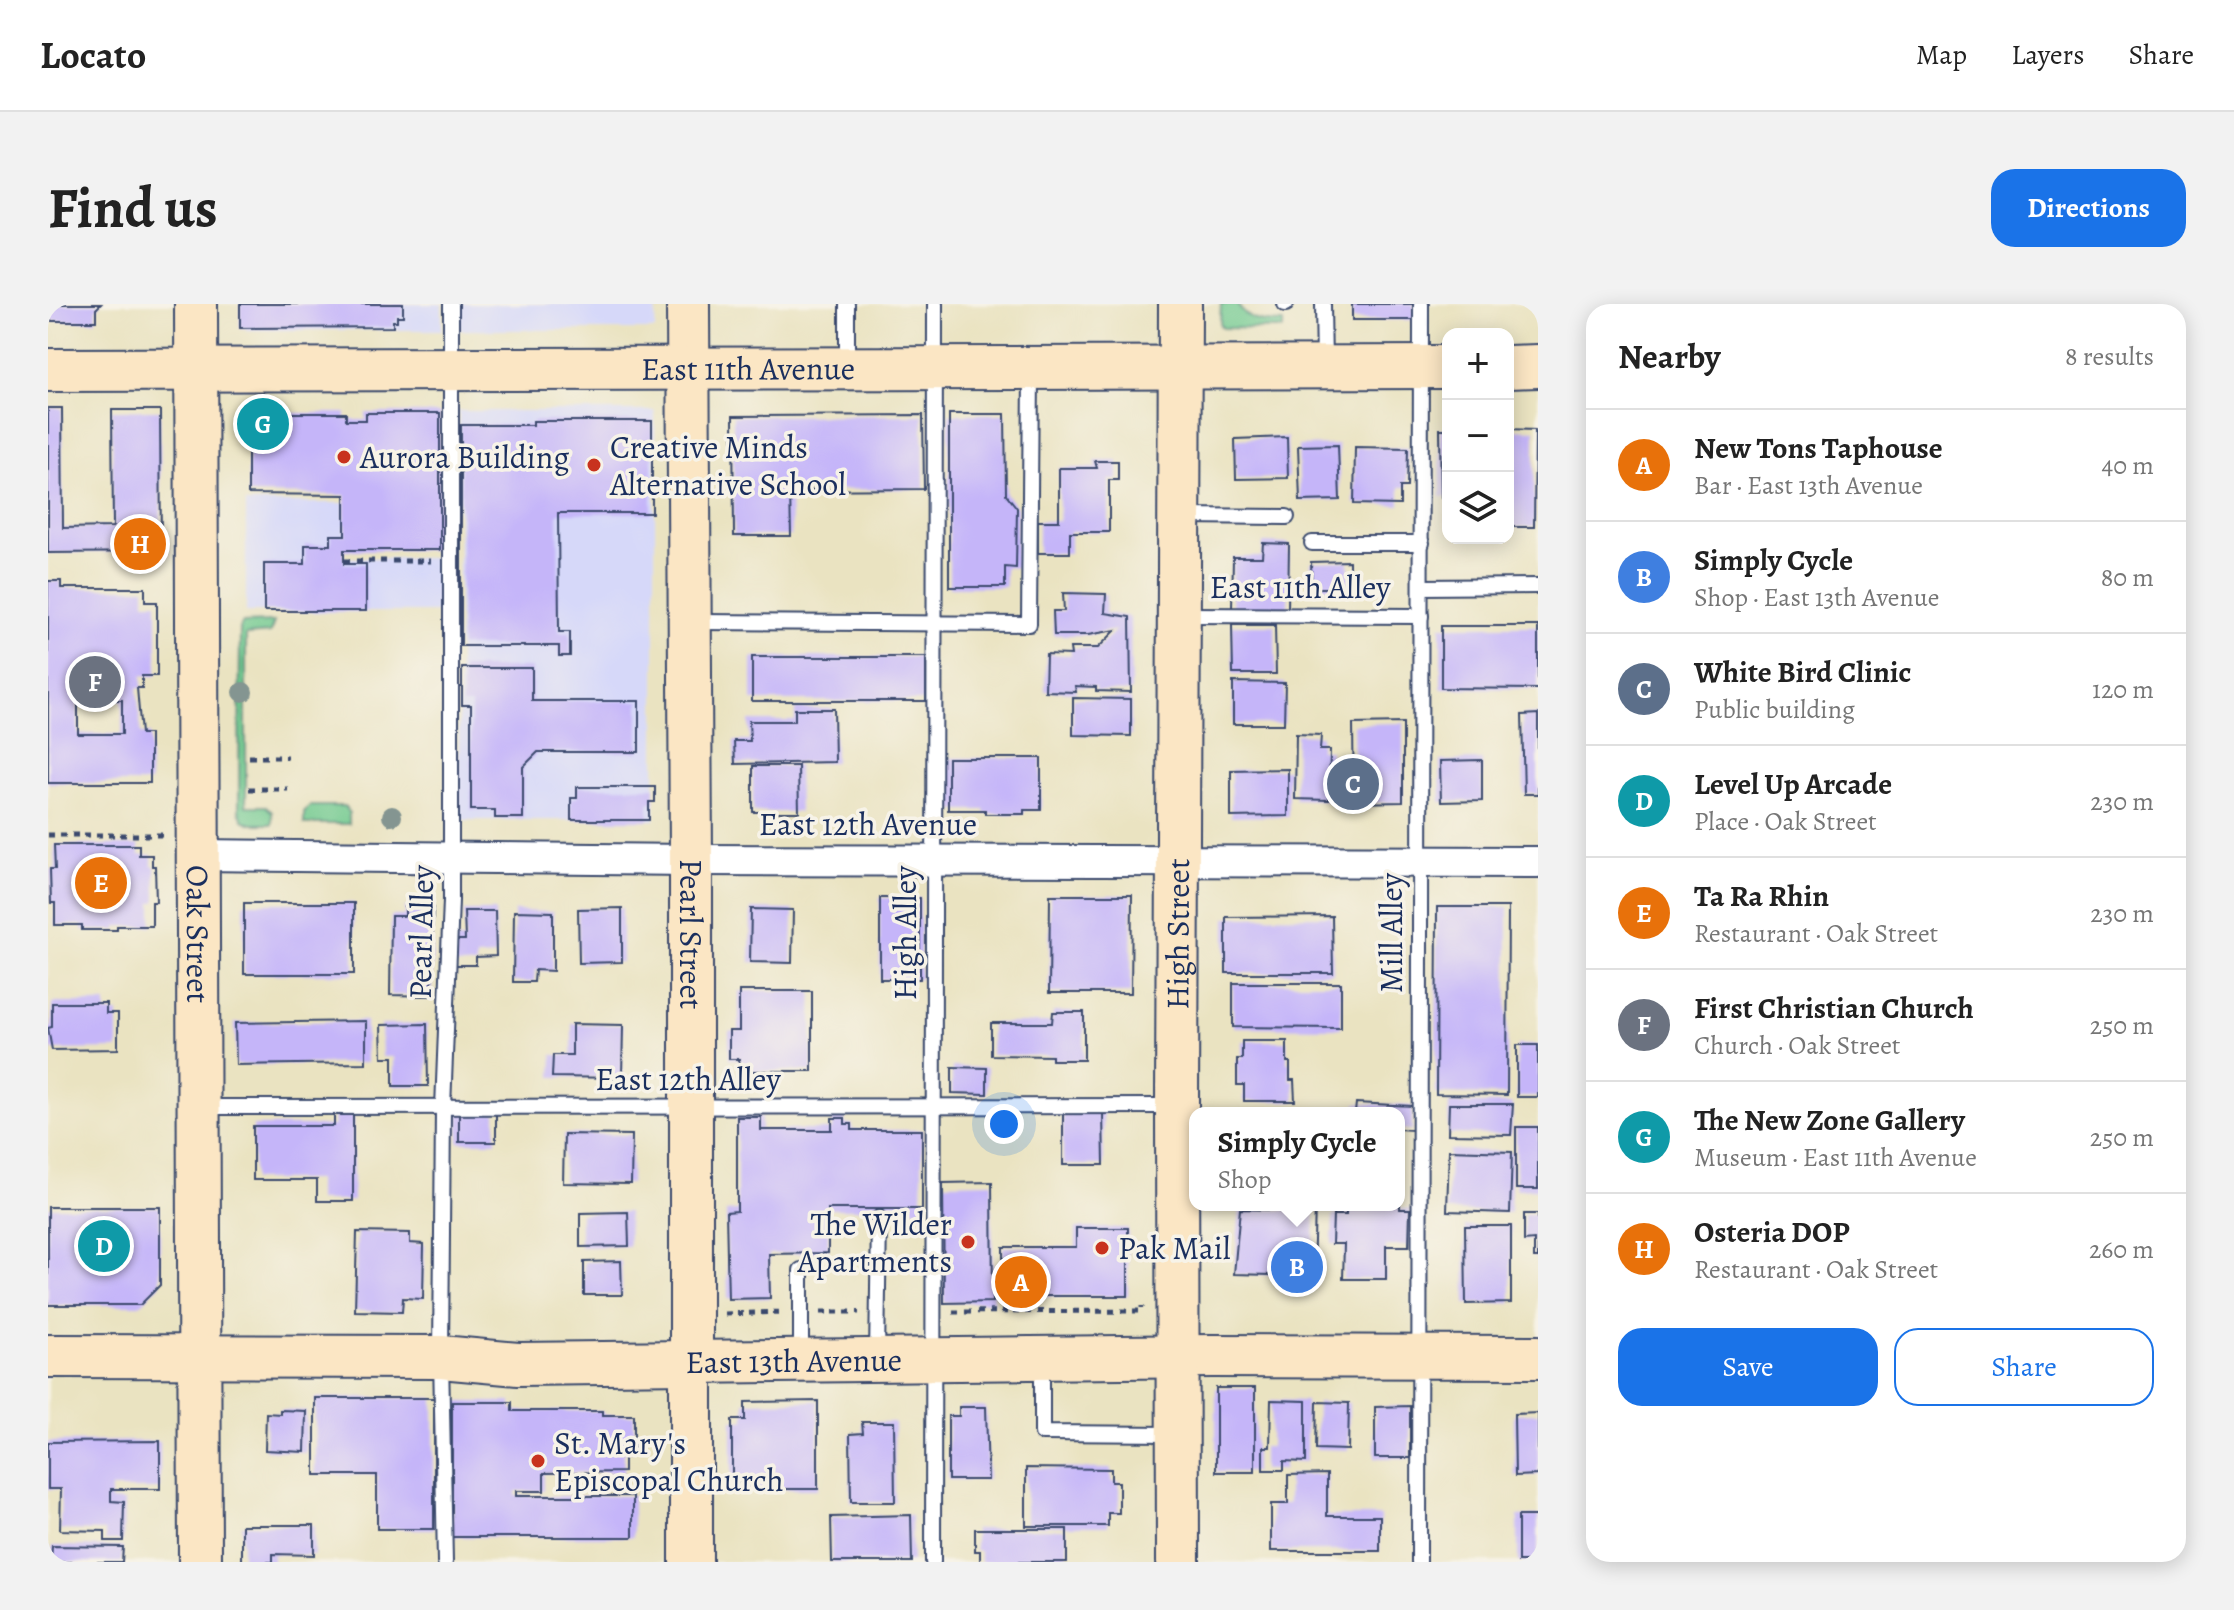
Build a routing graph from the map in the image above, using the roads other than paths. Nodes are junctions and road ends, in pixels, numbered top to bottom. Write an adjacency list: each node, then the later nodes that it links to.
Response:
1 (196, 304): 19 (main road, Oak Street)
2 (451, 304): 20 (lane, Pearl Alley)
3 (688, 304): 12 (main road, Pearl Street)
4 (847, 304): 13 (lane)
5 (935, 304): 14 (lane, High Alley)
6 (1180, 304): 16 (main road, High Street)
7 (1323, 304): 17 (lane)
8 (1421, 304): 11 (lane, Mill Alley)
9 (1538, 366): 10 (main road)
10 (1514, 367)
11 (1435, 368): 17 (main road, East 11th Avenue); 24 (lane, Mill Alley)
12 (688, 369): 13 (main road, East 11th Avenue); 20 (main road, East 11th Avenue); 29 (main road, Pearl Street)
13 (847, 369): 14 (main road, East 11th Avenue)
14 (935, 369): 15 (main road, East 11th Avenue); 30 (lane, High Alley)
15 (1031, 369): 16 (main road, East 11th Avenue); 30 (lane)
16 (1180, 369): 17 (main road, East 11th Avenue); 21 (main road, High Street)
17 (1324, 369)
18 (48, 370): 19 (main road, East 11th Avenue)
19 (195, 370): 20 (main road, East 11th Avenue); 31 (main road, Oak Street)
20 (451, 370): 32 (lane, Pearl Alley)
21 (1180, 516): 22 (lane); 27 (main road, High Street)
22 (1287, 517)
23 (1312, 543): 24 (lane)
24 (1422, 543): 26 (lane, Mill Alley)
25 (1538, 586): 26 (lane)
26 (1421, 587): 28 (lane, Mill Alley)
27 (1179, 614): 28 (lane, East 11th Alley); 35 (main road, High Street)
28 (1421, 616): 36 (lane, Mill Alley)
29 (690, 622): 30 (lane); 33 (main road, Pearl Street)
30 (934, 624): 34 (lane, High Alley)
31 (198, 855): 32 (street, East 12th Avenue); 39 (main road, Oak Street)
32 (451, 858): 33 (street, East 12th Avenue); 42 (lane, Pearl Alley)
33 (691, 860): 34 (street, East 12th Avenue); 40 (main road, Pearl Street)
34 (934, 860): 35 (street, East 12th Avenue); 41 (lane, High Alley)
35 (1178, 862): 36 (street, East 12th Avenue); 38 (main road, High Street)
36 (1419, 862): 37 (street, East 12th Avenue); 46 (lane, Mill Alley)
37 (1538, 862)
38 (1177, 1106): 41 (lane, East 12th Alley); 50 (main road, High Street)
39 (199, 1107): 42 (lane, East 12th Alley); 47 (main road, Oak Street)
40 (691, 1107): 41 (lane, East 12th Alley); 42 (lane, East 12th Alley); 55 (main road, Pearl Street)
41 (933, 1107): 52 (lane, High Alley)
42 (443, 1108): 48 (lane, Pearl Alley)
43 (879, 1218): 53 (lane)
44 (801, 1270): 54 (lane)
45 (48, 1356): 47 (main road, East 13th Avenue)
46 (1418, 1356): 50 (main road, East 13th Avenue); 51 (main road, East 13th Avenue); 62 (lane, Mill Alley)
47 (200, 1357): 48 (main road, East 13th Avenue); 57 (main road, Oak Street)
48 (441, 1357): 55 (main road, East 13th Avenue); 58 (lane, Pearl Alley)
49 (1042, 1357): 50 (main road, East 13th Avenue); 52 (main road, East 13th Avenue); 56 (lane)
50 (1179, 1357): 56 (main road, High Street)
51 (1538, 1357)
52 (933, 1358): 53 (main road, East 13th Avenue); 60 (lane, High Alley)
53 (877, 1359): 54 (main road, East 13th Avenue)
54 (801, 1361): 55 (main road, East 13th Avenue)
55 (689, 1362): 59 (main road, Pearl Street)
56 (1178, 1434): 61 (main road, High Street)
57 (200, 1562)
58 (445, 1562)
59 (691, 1562)
60 (933, 1562)
61 (1178, 1562)
62 (1419, 1562)

